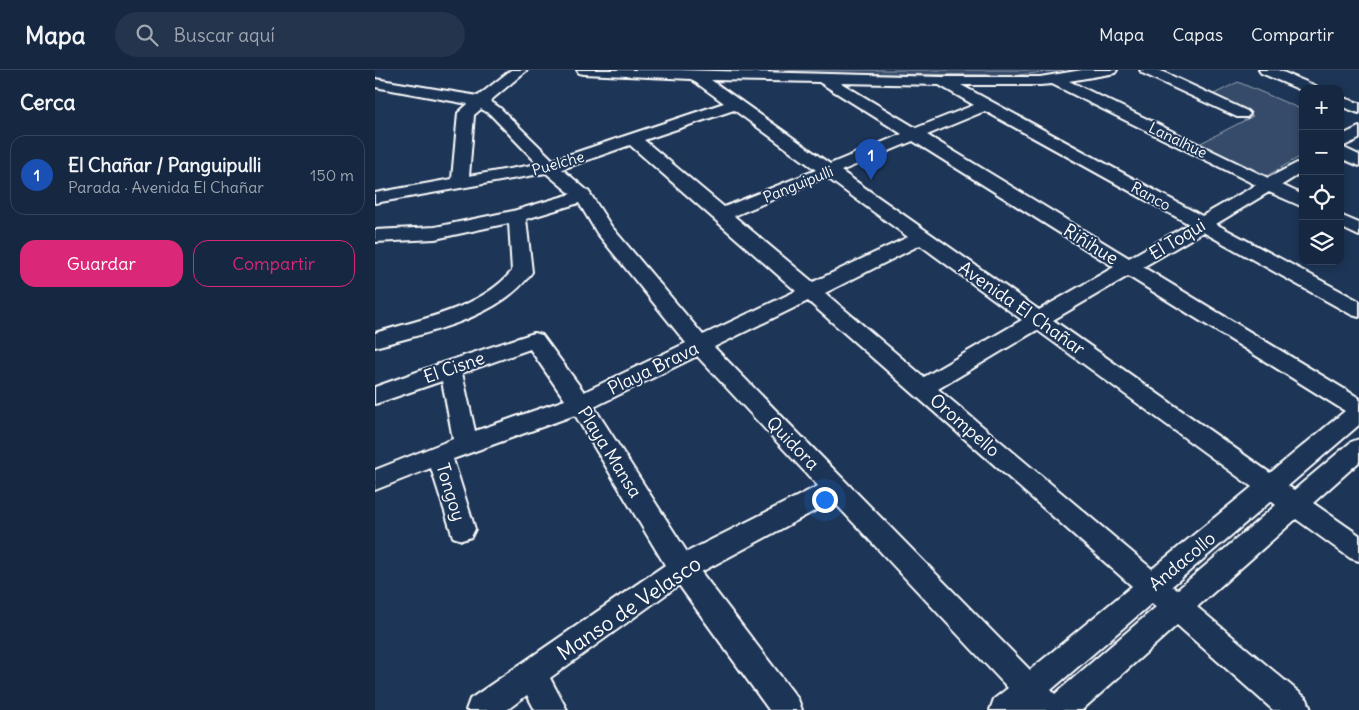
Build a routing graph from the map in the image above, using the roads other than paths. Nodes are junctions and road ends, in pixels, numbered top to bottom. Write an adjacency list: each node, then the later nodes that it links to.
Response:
1 (520, 70): 12 (street)
2 (585, 70): 6 (street)
3 (1110, 70): 8 (street)
4 (1147, 70): 17 (street)
5 (1265, 70): 11 (street)
6 (702, 73): 7 (street); 14 (street, Avenida El Chañar)
7 (824, 79): 9 (street); 19 (street, Riñihue)
8 (1054, 79): 9 (street); 28 (street, Lanalhue)
9 (942, 81): 15 (street, Ranco)
10 (375, 83): 12 (street)
11 (1301, 85)
12 (479, 102): 25 (street, Quidora); 27 (street)
13 (1344, 102): 16 (street)
14 (736, 104): 20 (street, Puelche); 26 (street, Avenida El Chañar)
15 (986, 105): 19 (street, Panguipulli); 35 (street, Ranco)
16 (1359, 108)
17 (1242, 114)
18 (1359, 132): 21 (street)
19 (915, 135): 26 (street, Panguipulli); 39 (street, Riñihue)
20 (634, 140): 25 (street, Puelche); 32 (street, Orompello)
21 (1344, 141)
22 (1344, 154): 23 (street)
23 (1359, 161)
24 (1299, 167): 28 (street, El Toqui)
25 (550, 168): 27 (street, Puelche); 29 (street, Quidora)
26 (830, 171): 32 (street, Panguipulli); 38 (street, Avenida El Chañar)
27 (460, 184): 30 (street, Puelche)
28 (1269, 185): 31 (street, Lanalhue); 35 (street, El Toqui)
29 (583, 196): 33 (street); 45 (street, Quidora)
30 (375, 198)
31 (1299, 200)
32 (721, 215): 40 (street, Orompello)
33 (517, 216): 37 (street); 43 (street)
34 (1344, 222): 36 (street)
35 (1203, 224): 39 (street, El Toqui); 41 (street, Ranco)
36 (1359, 230)
37 (375, 236)
38 (922, 237): 40 (street, Playa Brava); 42 (street, Avenida El Chañar)
39 (1129, 268): 42 (street, El Toqui); 50 (street, Riñihue)
40 (810, 292): 45 (street, Playa Brava); 47 (street, Orompello)
41 (1359, 310)
42 (1039, 320): 47 (street, El Toqui); 55 (street, Avenida El Chañar)
43 (375, 340)
44 (534, 340): 46 (street, El Cisne); 49 (street, Playa Mansa)
45 (699, 345): 49 (street, Playa Brava); 56 (street, Quidora)
46 (450, 368): 48 (street, El Cisne); 51 (street)
47 (922, 388): 61 (street, Orompello)
48 (375, 396)
49 (580, 404): 51 (street, Playa Brava); 60 (street, Playa Mansa)
50 (1359, 411): 55 (street, Andacollo)
51 (466, 444): 53 (street, Playa Brava)
52 (1359, 448): 57 (street, Andacollo)
53 (439, 454): 54 (street, Playa Brava); 58 (street, Tongoy)
54 (375, 480)
55 (1271, 486): 57 (street, Avenida El Chañar); 61 (street, Andacollo)
56 (836, 488): 60 (street, Manso de Velasco); 64 (street, Quidora)
57 (1295, 504): 59 (street, Avenida El Chañar); 62 (street, Andacollo)
58 (462, 529)
59 (1359, 550)
60 (682, 568): 63 (street, Manso de Velasco); 67 (street, Playa Mansa)
61 (1152, 586): 62 (street, Orompello); 64 (street, Andacollo)
62 (1177, 607): 70 (street, Andacollo); 71 (street, Orompello)
63 (532, 675): 65 (street, Manso de Velasco); 66 (street)
64 (1029, 690): 68 (street, Andacollo); 69 (street, Quidora)
65 (481, 710)
66 (552, 710)
67 (787, 710)
68 (1005, 710)
69 (1049, 710)
70 (1059, 710)
71 (1296, 710)

